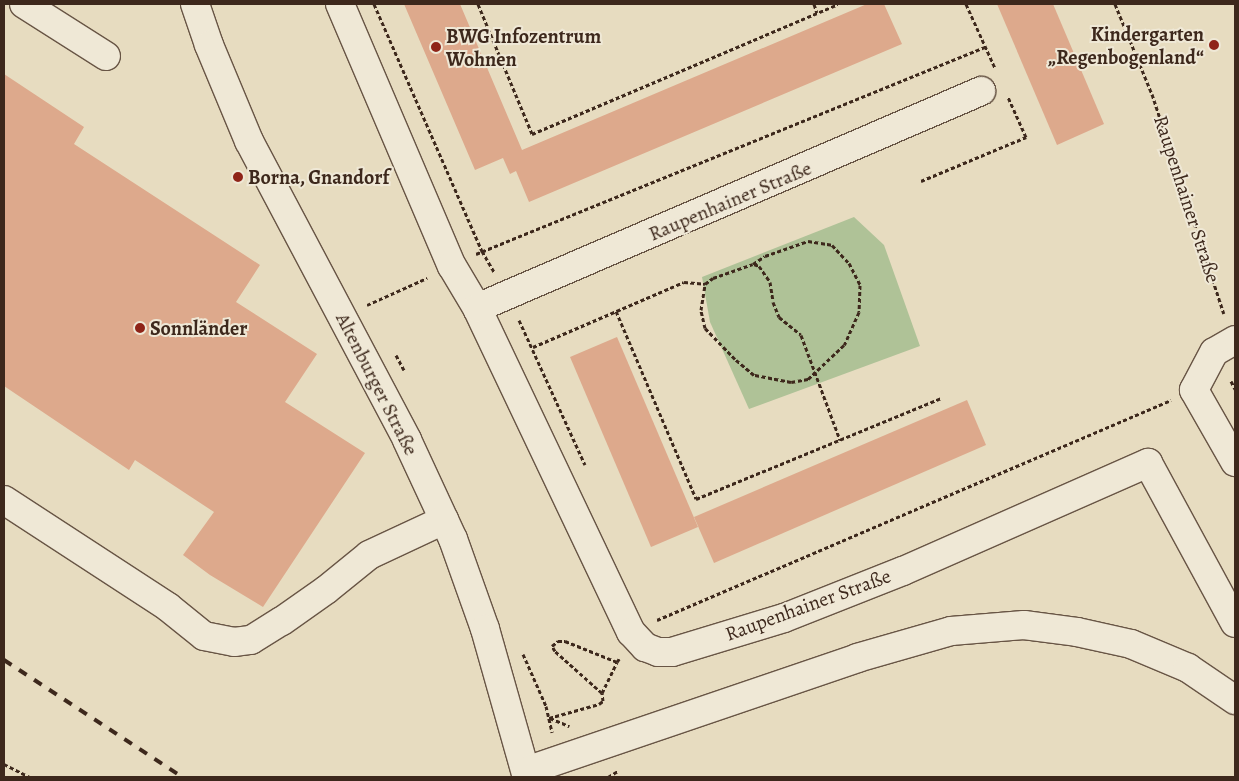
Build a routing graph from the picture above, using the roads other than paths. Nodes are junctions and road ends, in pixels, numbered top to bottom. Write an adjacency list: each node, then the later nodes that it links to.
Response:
1 (24, 4): 4 (street)
2 (195, 4): 10 (street, Altenburger Straße)
3 (340, 4): 6 (street)
4 (106, 56)
5 (991, 87): 6 (street, Raupenhainer Straße)
6 (477, 308): 11 (street, Raupenhainer Straße)
7 (1234, 340): 8 (street)
8 (1235, 462)
9 (4, 500): 10 (street)
10 (444, 520): 13 (street, Altenburger Straße)
11 (1235, 623)
12 (1235, 700): 13 (street)
13 (527, 774)

